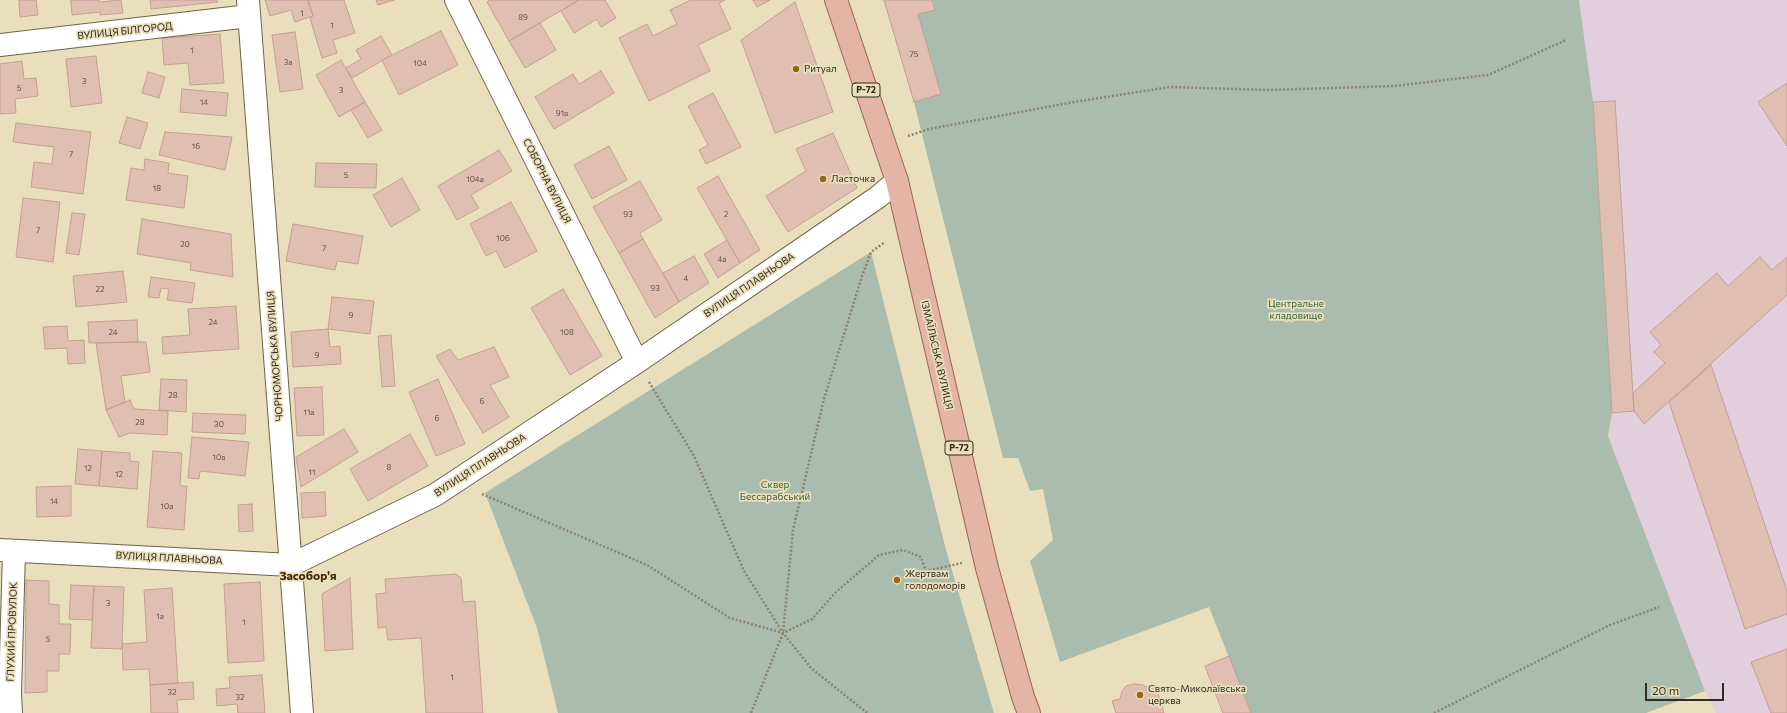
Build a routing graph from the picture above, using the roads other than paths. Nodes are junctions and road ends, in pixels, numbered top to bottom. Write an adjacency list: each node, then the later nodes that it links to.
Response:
1 (456, 0): 6 (street, СОБОРНА ВУЛИЦЯ)
2 (836, 0): 5 (main road, ІЗМАЇЛЬСЬКА ВУЛИЦЯ / Р-72)
3 (249, 8): 4 (street, ВУЛИЦЯ БІЛГОРОД); 8 (street, ЧОРНОМОРСЬКА ВУЛИЦЯ)
4 (0, 45)
5 (897, 181): 6 (street, ВУЛИЦЯ ПЛАВНЬОВА); 11 (main road, ІЗМАЇЛЬСЬКА ВУЛИЦЯ / Р-72)
6 (637, 362): 8 (street, ВУЛИЦЯ ПЛАВНЬОВА)
7 (7, 550): 8 (street, ВУЛИЦЯ ПЛАВНЬОВА); 9 (street, ГЛУХИЙ ПРОВУЛОК)
8 (291, 565): 10 (street, ЧОРНОМОРСЬКА ВУЛИЦЯ)
9 (11, 713)
10 (302, 713)
11 (1029, 713)

